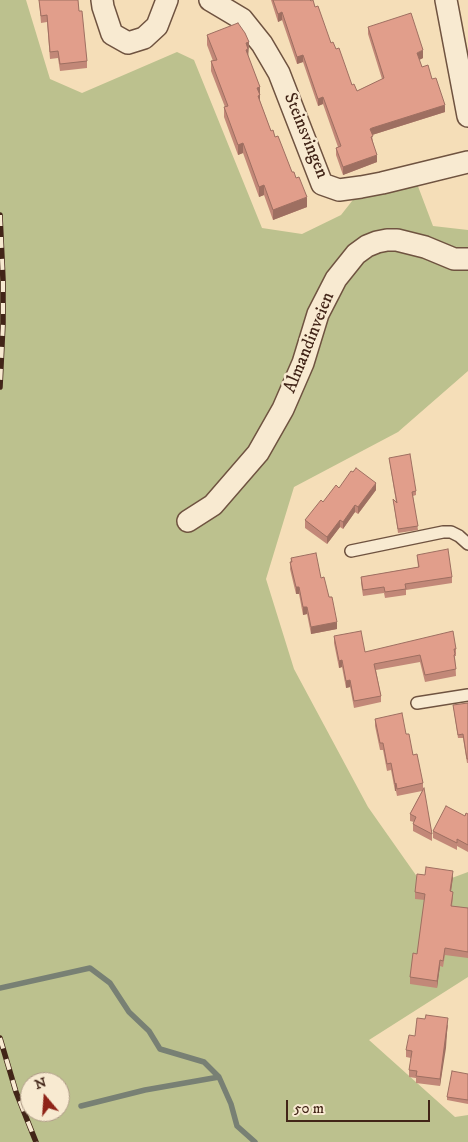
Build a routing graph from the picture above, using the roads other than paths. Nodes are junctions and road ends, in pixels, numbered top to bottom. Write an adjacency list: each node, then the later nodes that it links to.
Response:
1 (102, 0): 2 (street)
2 (167, 0)
3 (210, 0): 6 (street, Steinsvingen)
4 (446, 0): 5 (street)
5 (468, 116)
6 (468, 162)
7 (468, 259): 8 (street, Almandinveien)
8 (188, 521)
9 (468, 544): 10 (lane)
10 (351, 550)
11 (468, 695): 12 (lane)
12 (417, 703)

